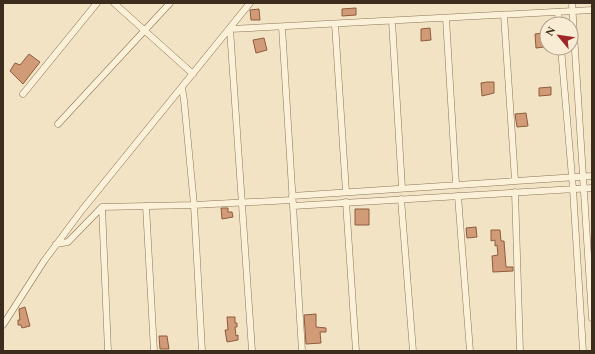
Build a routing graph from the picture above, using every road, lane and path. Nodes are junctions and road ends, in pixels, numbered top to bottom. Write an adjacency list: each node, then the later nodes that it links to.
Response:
1 (97, 3): 20 (street)
2 (114, 3): 16 (street)
3 (170, 3): 16 (street)
4 (250, 3): 15 (street)
5 (572, 3): 7 (street)
6 (592, 10): 7 (street)
7 (572, 11): 8 (street); 22 (street)
8 (558, 12): 9 (street); 10 (street)
9 (504, 15): 11 (street); 25 (street)
10 (558, 16)
11 (446, 18): 12 (street); 26 (street)
12 (392, 21): 13 (street); 27 (street)
13 (335, 24): 14 (street); 31 (street)
14 (282, 27): 15 (street); 35 (street)
15 (230, 29): 18 (street); 36 (street)
16 (144, 31): 18 (street); 21 (street)
17 (562, 56): 24 (street)
18 (193, 74): 19 (street)
19 (182, 88): 38 (street); 41 (street)
20 (23, 94)
21 (58, 124)
22 (584, 176): 23 (street); 24 (street); 28 (street)
23 (592, 176)
24 (572, 177): 25 (street); 30 (street)
25 (515, 180): 26 (street)
26 (456, 184): 27 (street)
27 (402, 188): 31 (street)
28 (585, 188): 29 (street); 30 (street); 42 (street)
29 (592, 188)
30 (573, 189): 32 (street); 53 (street)
31 (346, 192): 35 (street)
32 (515, 192): 33 (street); 52 (street)
33 (458, 196): 34 (street); 51 (street)
34 (401, 199): 37 (street); 50 (street)
35 (293, 200): 36 (street); 37 (street); 48 (street)
36 (242, 202): 38 (street); 47 (street)
37 (346, 202): 49 (street)
38 (194, 205): 39 (street); 46 (street)
39 (146, 206): 40 (street); 45 (street)
40 (102, 207): 41 (street); 44 (street)
41 (56, 244): 43 (street)
42 (592, 318)
43 (3, 325)
44 (108, 351)
45 (154, 351)
46 (202, 351)
47 (252, 351)
48 (302, 351)
49 (356, 351)
50 (413, 351)
51 (470, 351)
52 (520, 351)
53 (583, 351)

